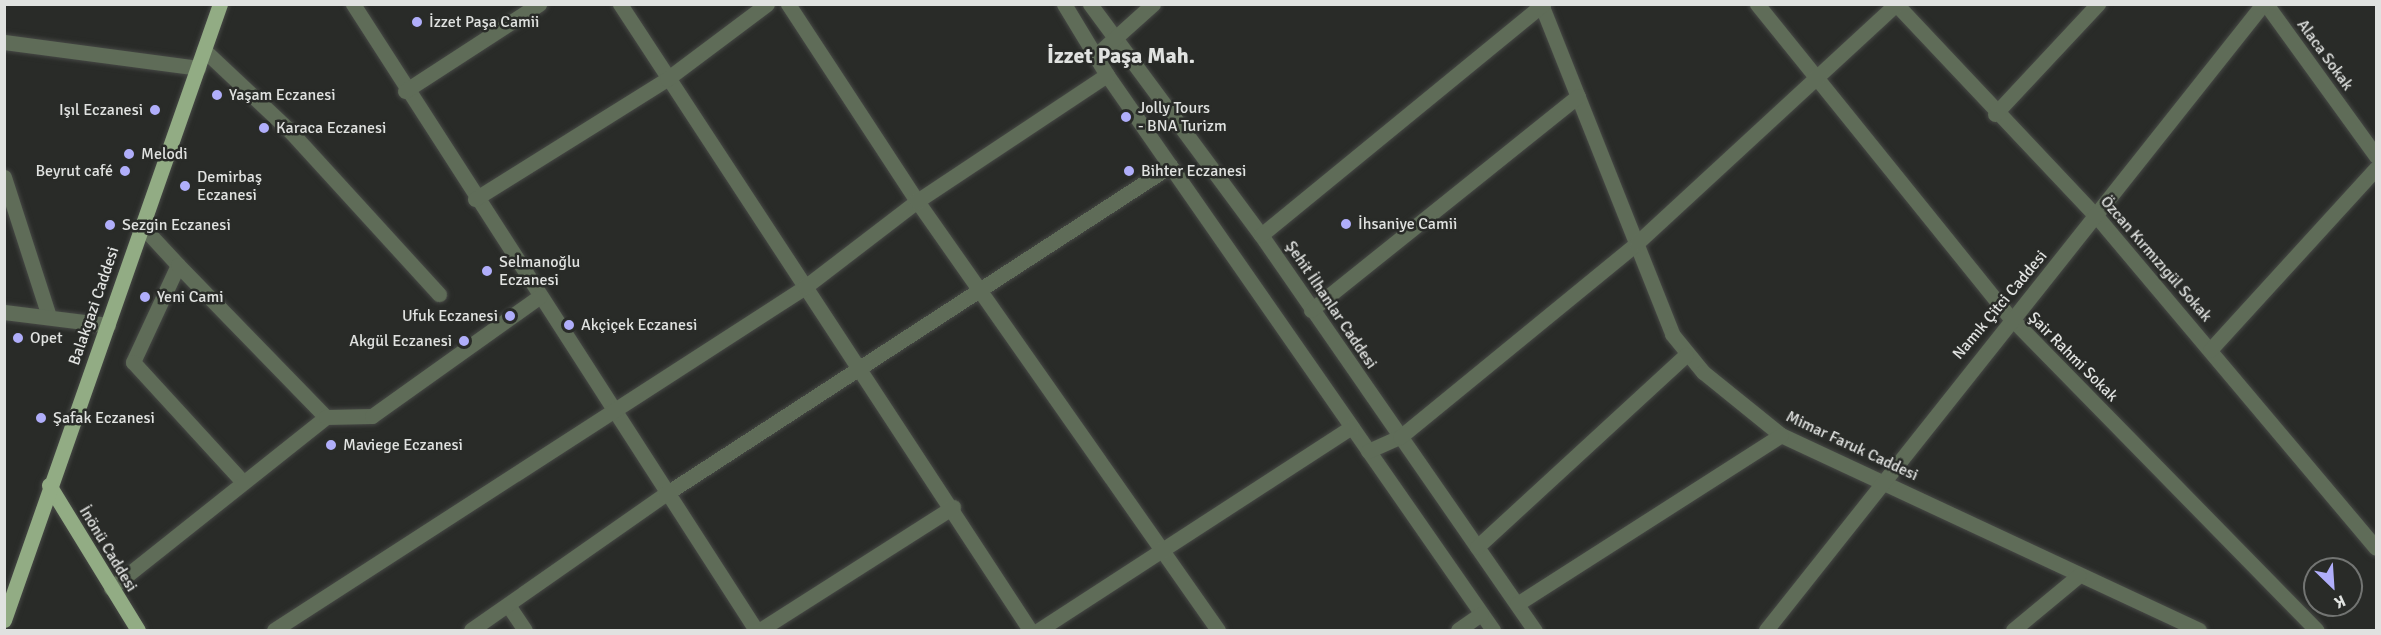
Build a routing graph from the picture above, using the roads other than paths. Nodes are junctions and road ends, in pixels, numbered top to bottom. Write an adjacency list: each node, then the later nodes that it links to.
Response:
1 (220, 4): 17 (main road, Balakgazi Caddesi)
2 (353, 4): 23 (street)
3 (539, 4): 23 (street)
4 (620, 4): 22 (street)
5 (767, 4): 22 (street)
6 (788, 4): 31 (street)
7 (1064, 4): 18 (street)
8 (1090, 4): 15 (street, Şehit İlhanlar Caddesi)
9 (1153, 4): 15 (street)
10 (1757, 4): 21 (street, Şair Rahmi Sokak)
11 (2098, 4): 25 (street)
12 (2265, 4): 26 (street, Alaca Sokak); 32 (street, Namık Çitci Caddesi)
13 (1542, 5): 24 (street, Mimar Faruk Caddesi); 34 (street)
14 (1896, 5): 21 (street); 25 (street, Özcan Kırmızıgül Sokak)
15 (1118, 39): 18 (street); 34 (street, Şehit İlhanlar Caddesi)
16 (4, 42): 19 (street)
17 (204, 50): 19 (main road, Balakgazi Caddesi); 39 (street)
18 (1095, 56): 20 (street)
19 (198, 68): 33 (main road, Balakgazi Caddesi)
20 (1107, 75): 27 (street); 31 (street)
21 (1815, 75): 35 (street); 44 (street, Şair Rahmi Sokak)
22 (667, 79): 30 (street); 37 (street)
23 (405, 91): 30 (street)
24 (1578, 96): 35 (street, Mimar Faruk Caddesi); 41 (street)
25 (1995, 114): 32 (street, Özcan Kırmızıgül Sokak)
26 (2376, 156)
27 (1170, 166): 38 (street); 51 (street)
28 (2376, 168): 46 (street)
29 (4, 177): 43 (street)
30 (475, 199): 40 (street)
31 (917, 201): 37 (street); 38 (street)
32 (2098, 218): 44 (street, Namık Çitci Caddesi); 46 (street, Özcan Kırmızıgül Sokak)
33 (141, 225): 36 (street); 45 (main road, Balakgazi Caddesi)
34 (1261, 235): 41 (street, Şehit İlhanlar Caddesi)
35 (1637, 243): 47 (street, Mimar Faruk Caddesi); 53 (street)
36 (178, 265): 50 (street); 56 (street)
37 (805, 286): 48 (street); 49 (street)
38 (979, 288): 48 (street); 62 (street)
39 (440, 294)
40 (540, 296): 49 (street); 50 (street)
41 (1311, 310): 53 (street, Şehit İlhanlar Caddesi)
42 (4, 312): 43 (street)
43 (49, 316): 45 (street)
44 (2010, 318): 55 (street, Namık Çitci Caddesi); 83 (street, Şair Rahmi Sokak)
45 (108, 325): 57 (main road, Balakgazi Caddesi)
46 (2210, 350): 61 (street, Özcan Kırmızıgül Sokak)
47 (1686, 355): 52 (street, Mimar Faruk Caddesi); 60 (street)
48 (860, 371): 58 (street); 59 (street)
49 (610, 410): 58 (street); 70 (street)
50 (327, 417): 56 (street)
51 (1351, 427): 54 (street); 62 (street)
52 (1781, 435): 55 (street, Mimar Faruk Caddesi); 65 (street)
53 (1400, 437): 54 (street); 60 (street, Şehit İlhanlar Caddesi)
54 (1368, 451): 67 (street)
55 (1883, 480): 63 (street, Mimar Faruk Caddesi); 80 (street, Namık Çitci Caddesi)
56 (242, 481): 64 (street)
57 (48, 485): 64 (main road, İnönü Caddesi); 68 (main road, Balakgazi Caddesi)
58 (664, 495): 66 (street); 73 (street)
59 (953, 507): 73 (street); 74 (street)
60 (1477, 547): 65 (street, Şehit İlhanlar Caddesi)
61 (2376, 548)
62 (1162, 552): 75 (street); 76 (street)
63 (2078, 576): 81 (street); 82 (street, Mimar Faruk Caddesi)
64 (111, 588): 69 (main road, İnönü Caddesi)
65 (1517, 604): 79 (street, Şehit İlhanlar Caddesi)
66 (508, 605): 71 (street); 72 (street)
67 (1481, 614): 77 (street); 78 (street)
68 (5, 619)
69 (138, 630)
70 (274, 630)
71 (471, 630)
72 (525, 630)
73 (758, 630)
74 (1030, 630)
75 (1039, 630)
76 (1218, 630)
77 (1458, 630)
78 (1493, 630)
79 (1535, 630)
80 (1766, 630)
81 (2013, 630)
82 (2199, 630)
83 (2317, 630)

